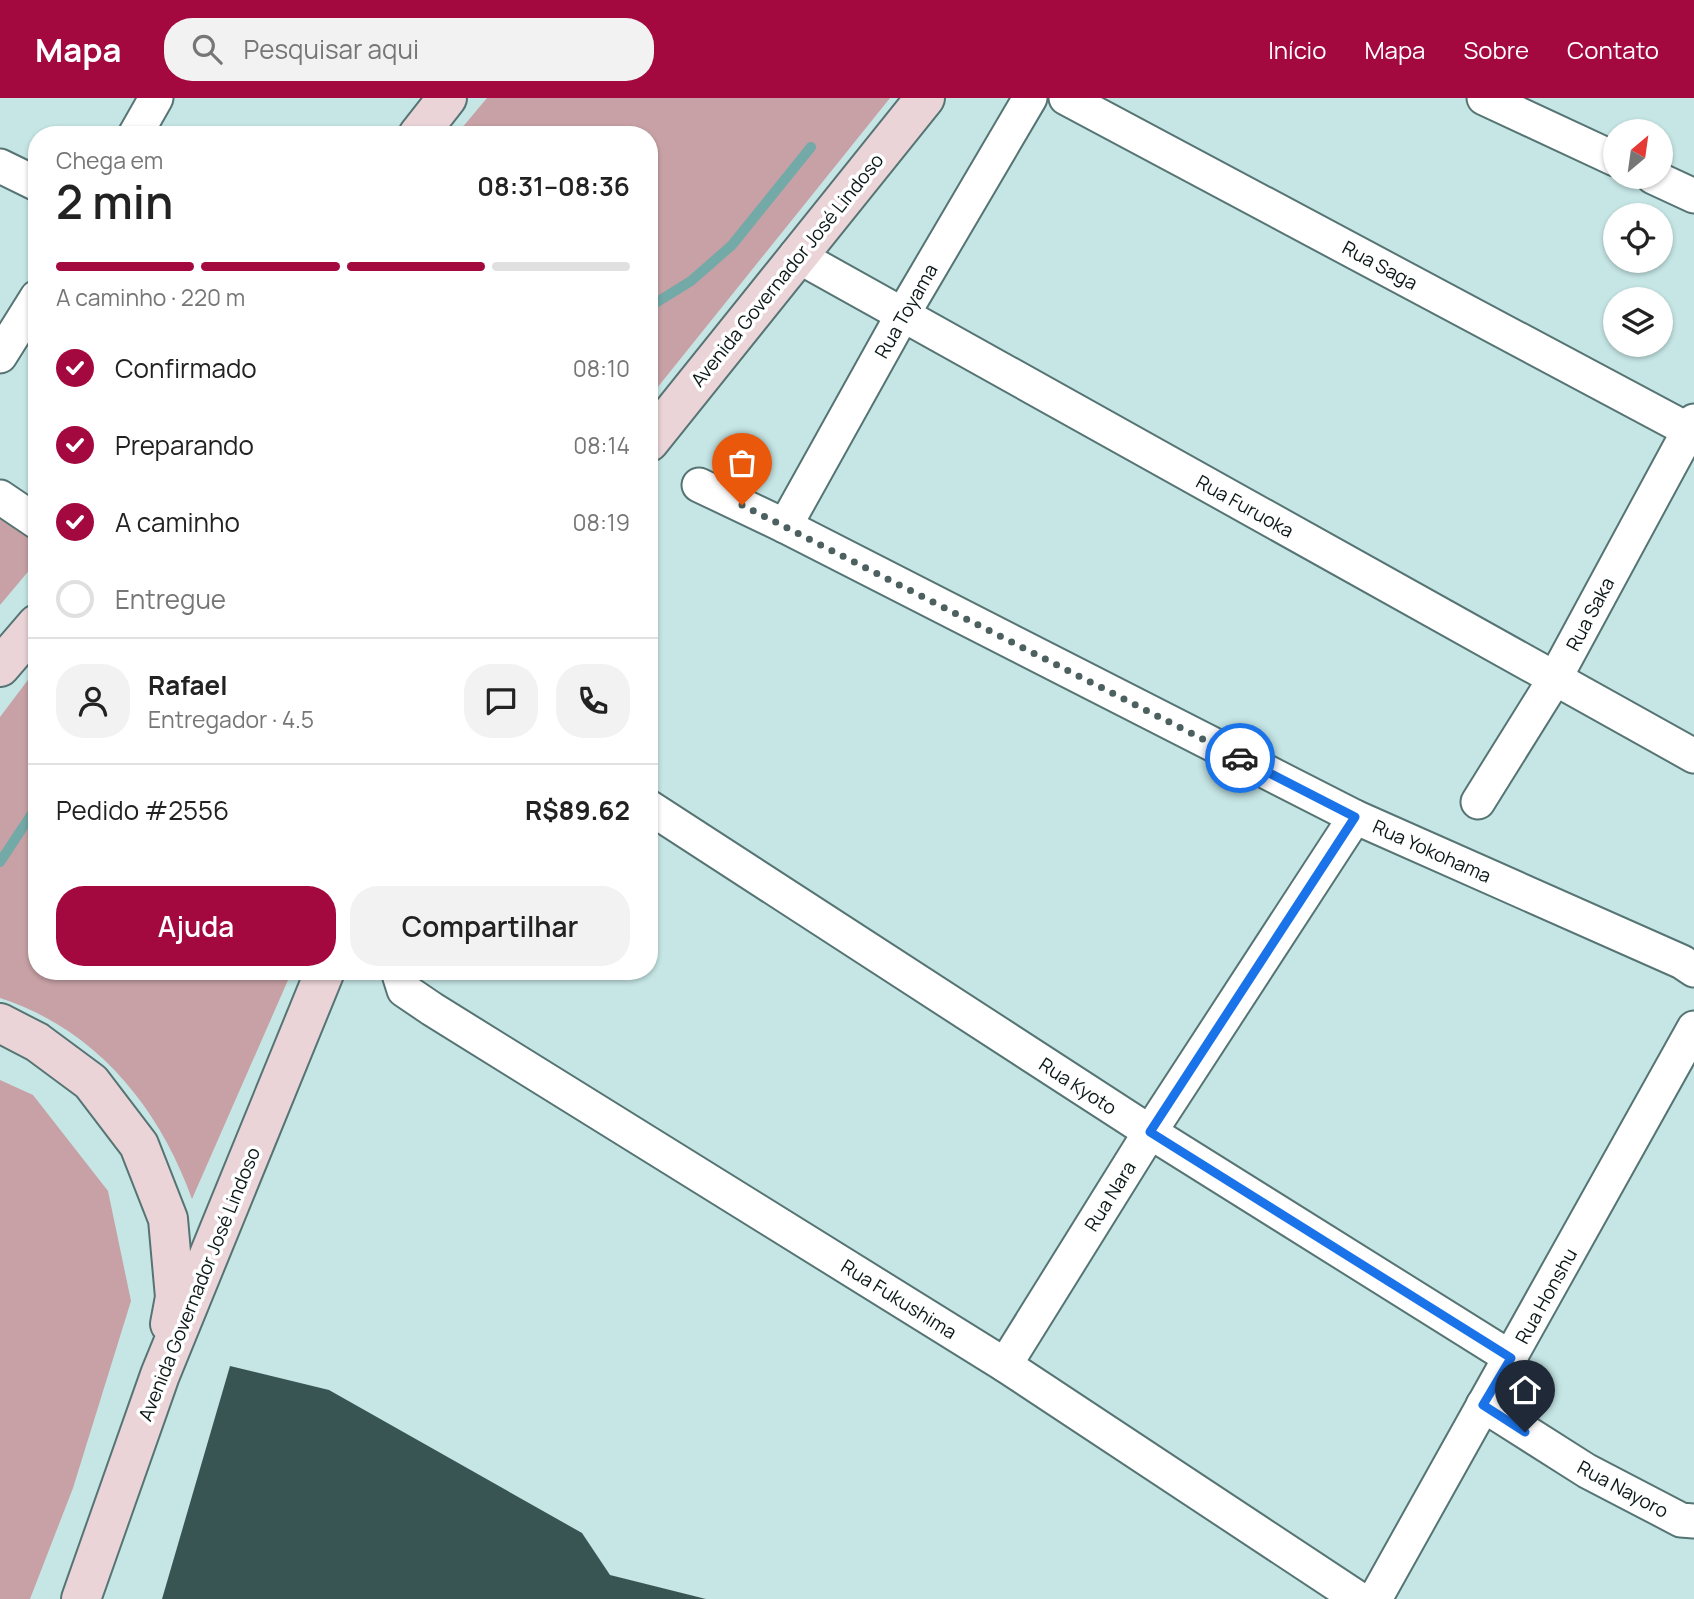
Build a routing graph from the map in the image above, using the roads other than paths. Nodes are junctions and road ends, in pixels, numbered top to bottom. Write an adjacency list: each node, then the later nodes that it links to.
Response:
1 (156, 98): 7 (street)
2 (447, 98): 8 (main road)
3 (925, 98): 14 (main road, Avenida Governador José Lindoso)
4 (1030, 98): 16 (street, Rua Toyama)
5 (1066, 98): 18 (street, Rua Saga)
6 (1484, 98): 9 (street)
7 (140, 126)
8 (425, 126)
9 (1603, 153)
10 (0, 166): 11 (street)
11 (28, 180)
12 (1673, 186): 13 (street)
13 (1694, 196)
14 (796, 255): 16 (street, Rua Furuoka); 19 (main road, Avenida Governador José Lindoso)
15 (28, 311): 17 (street)
16 (903, 314): 23 (street, Rua Toyama); 26 (street, Rua Furuoka)
17 (0, 356)
18 (1692, 428): 26 (street, Rua Saka)
19 (658, 431)
20 (699, 485): 23 (street, Rua Yokohama)
21 (0, 497): 22 (street)
22 (28, 516)
23 (785, 526): 30 (street, Rua Yokohama)
24 (28, 634): 25 (main road)
25 (0, 667)
26 (1554, 680): 27 (street, Rua Furuoka); 28 (street, Rua Saka)
27 (1694, 756)
28 (1478, 802)
29 (658, 813): 36 (street, Rua Kyoto)
30 (1355, 817): 31 (street, Rua Yokohama); 36 (street, Rua Nara)
31 (1688, 966)
32 (321, 980): 39 (main road, Avenida Governador José Lindoso)
33 (401, 980): 38 (street, Rua Fukushima)
34 (0, 1023): 39 (main road)
35 (1694, 1028): 37 (street, Rua Honshu)
36 (1150, 1132): 37 (street, Rua Kyoto); 38 (street, Rua Nara)
37 (1511, 1358): 40 (street, Rua Honshu)
38 (1005, 1365): 43 (street, Rua Fukushima)
39 (160, 1375): 42 (main road, Avenida Governador José Lindoso)
40 (1483, 1405): 41 (street, Rua Nayoro); 44 (street, Rua Honshu)
41 (1694, 1521)
42 (81, 1599)
43 (1359, 1599)
44 (1375, 1599)

